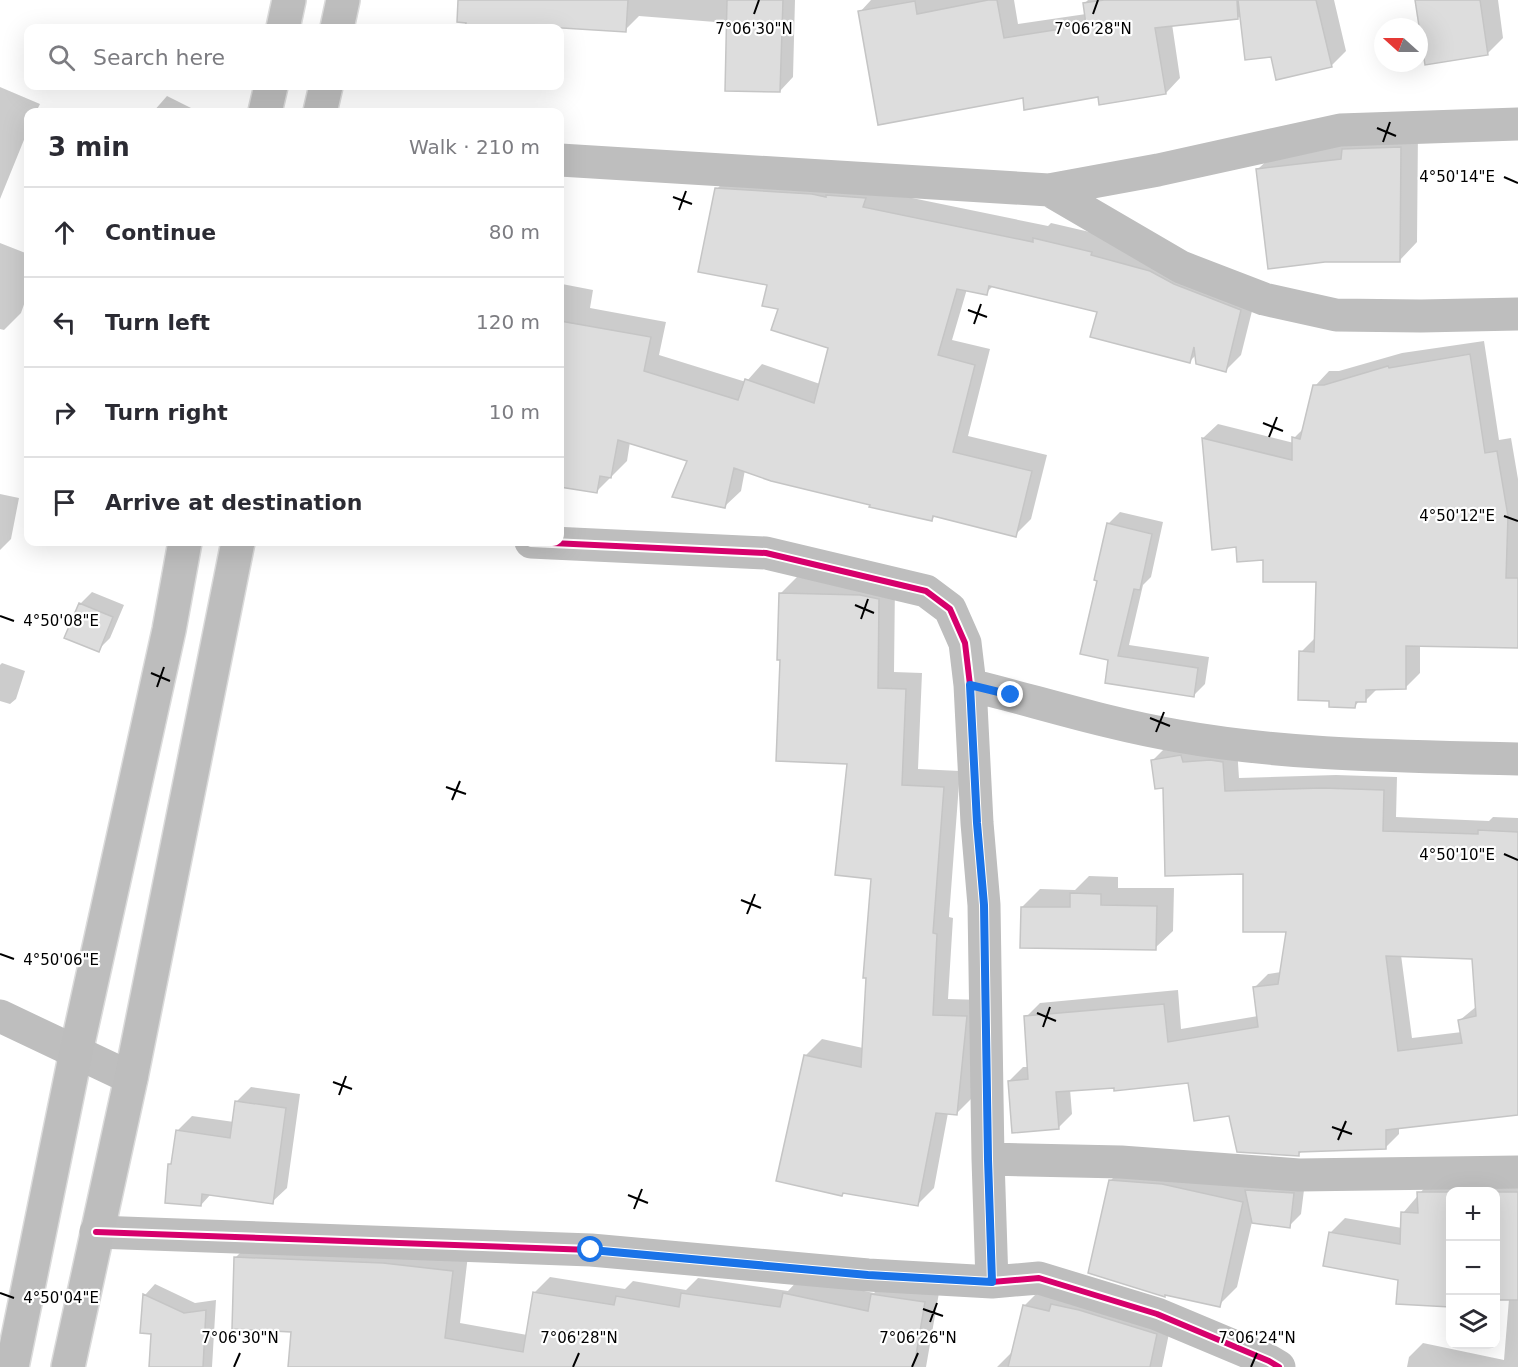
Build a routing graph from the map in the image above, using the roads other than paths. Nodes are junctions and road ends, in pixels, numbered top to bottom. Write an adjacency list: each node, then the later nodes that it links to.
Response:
1 (289, 0): 3 (main road)
2 (343, 0): 4 (main road)
3 (284, 24)
4 (338, 24)
5 (270, 90): 7 (main road)
6 (325, 90): 8 (main road)
7 (266, 108)
8 (321, 108)
9 (1518, 124): 11 (street)
10 (564, 160): 11 (street)
11 (1049, 190): 12 (street)
12 (1518, 314)
13 (564, 544): 16 (street)
14 (184, 546): 19 (main road)
15 (237, 546): 20 (main road)
16 (970, 685): 17 (street); 21 (street)
17 (1518, 759)
18 (0, 1016): 19 (street)
19 (76, 1052): 20 (street); 25 (main road)
20 (131, 1078): 23 (main road)
21 (988, 1159): 22 (street); 24 (street)
22 (1518, 1172)
23 (96, 1232): 24 (street); 26 (main road)
24 (992, 1282): 27 (street)
25 (12, 1367)
26 (68, 1367)
27 (1279, 1367)

